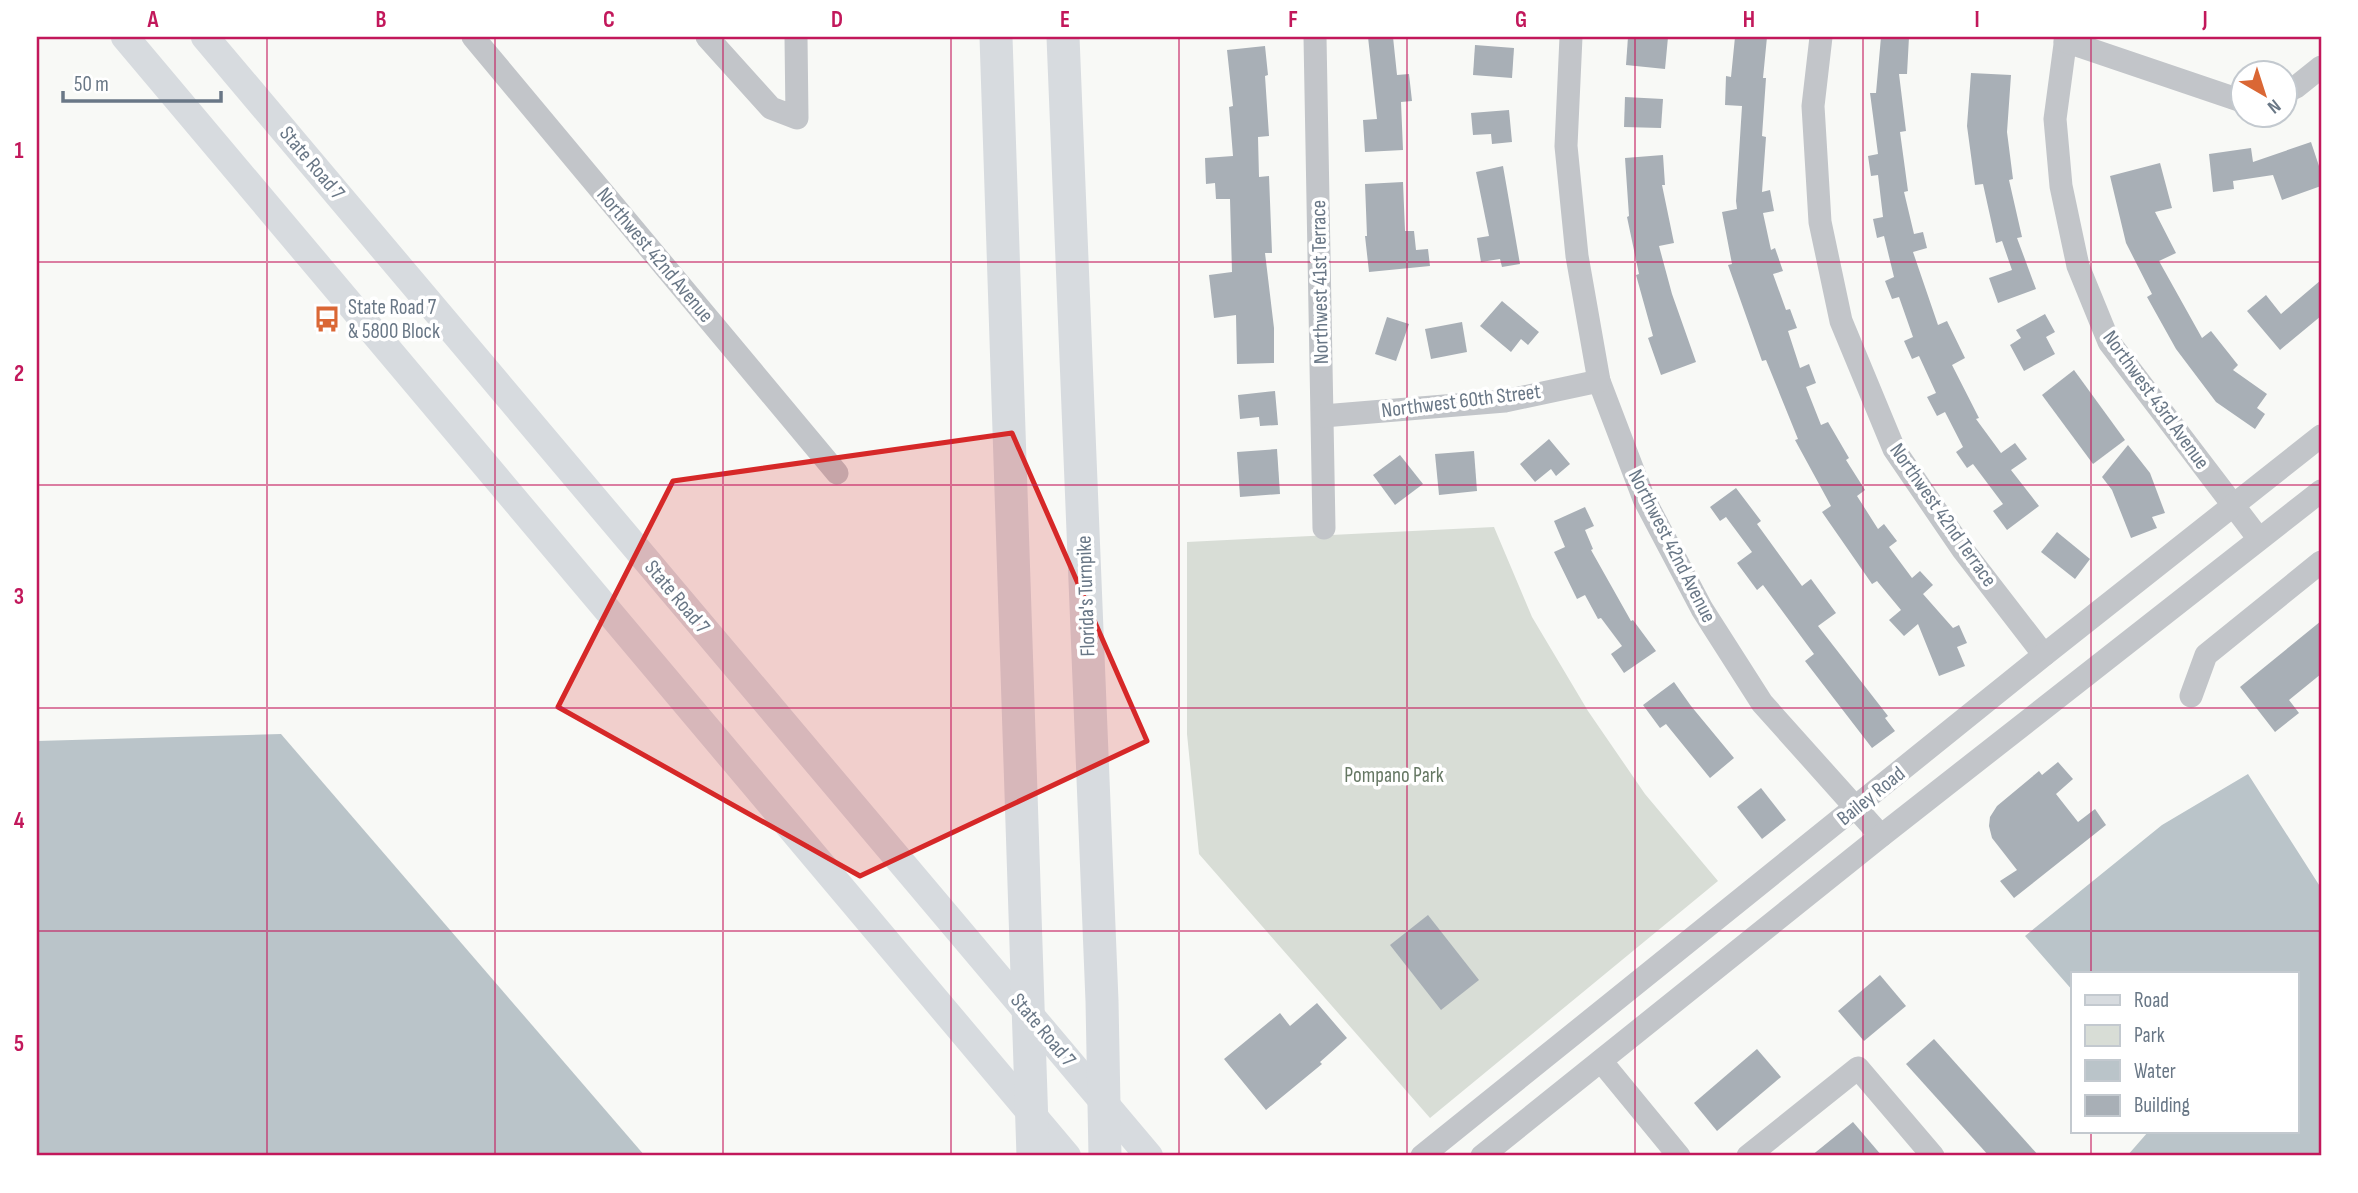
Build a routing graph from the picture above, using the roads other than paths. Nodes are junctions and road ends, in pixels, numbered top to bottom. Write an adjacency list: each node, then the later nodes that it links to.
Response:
1 (125, 37): 32 (main road)
2 (205, 37): 34 (main road, State Road 7)
3 (473, 37): 18 (street, Northwest 42nd Avenue)
4 (707, 37): 5 (street)
5 (796, 37)
6 (996, 37): 31 (highway)
7 (1063, 37): 33 (highway, Florida's Turnpike)
8 (1315, 37): 16 (street, Northwest 41st Terrace)
9 (1571, 37): 15 (street, Northwest 42nd Avenue)
10 (1821, 37): 24 (street, Northwest 42nd Terrace)
11 (2066, 39): 14 (street); 20 (street, Northwest 43rd Avenue)
12 (2321, 67): 13 (street)
13 (2298, 85)
14 (2228, 97)
15 (1599, 381): 16 (street, Northwest 60th Street); 26 (street, Northwest 42nd Avenue)
16 (1323, 416): 21 (street, Northwest 41st Terrace)
17 (2321, 436): 20 (street, Bailey Road)
18 (837, 473)
19 (2321, 491): 22 (street, Bailey Road)
20 (2234, 506): 22 (street, Northwest 43rd Avenue); 24 (street, Bailey Road)
21 (1324, 528)
22 (2259, 539): 27 (street, Bailey Road)
23 (2321, 562): 25 (street)
24 (2044, 655): 26 (street, Bailey Road)
25 (2191, 696)
26 (1855, 809): 27 (street, Northwest 42nd Avenue); 28 (street, Bailey Road)
27 (1881, 836): 29 (street, Bailey Road)
28 (1712, 925): 29 (street); 35 (street, Bailey Road)
29 (1735, 953): 30 (street, Bailey Road)
30 (1601, 1061): 36 (street, Bailey Road); 37 (street)
31 (1033, 1156)
32 (1067, 1156)
33 (1105, 1156)
34 (1149, 1156)
35 (1422, 1156)
36 (1482, 1156)
37 (1679, 1156)
38 (1748, 1156): 39 (street)
39 (1933, 1156)

